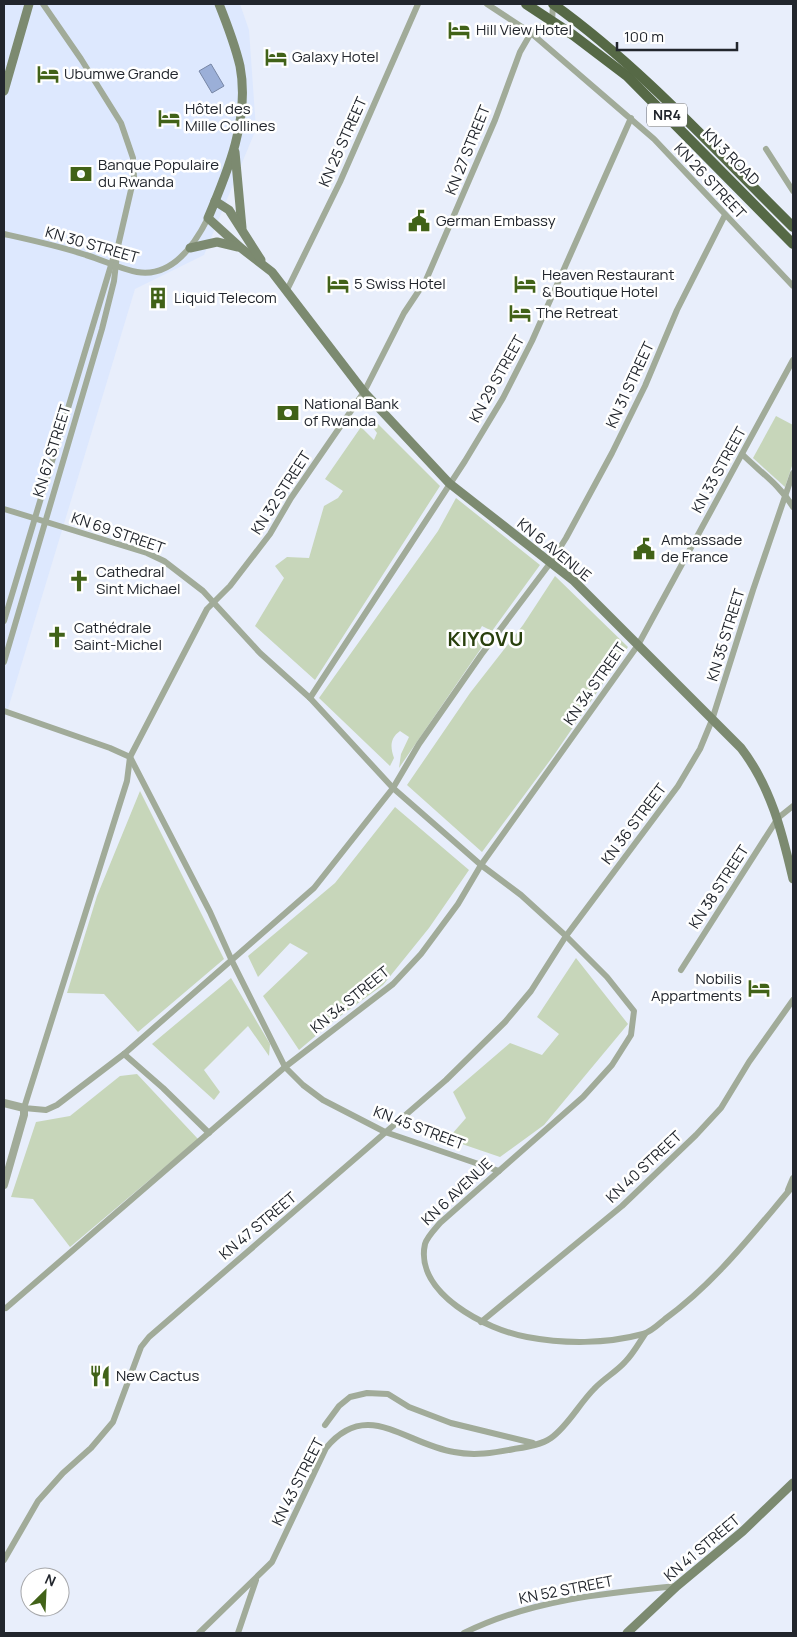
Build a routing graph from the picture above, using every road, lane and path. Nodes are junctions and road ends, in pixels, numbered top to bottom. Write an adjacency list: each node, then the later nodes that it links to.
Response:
1 (28, 4): 10 (main road)
2 (44, 4): 25 (street, KN 67 STREET)
3 (219, 4): 12 (main road)
4 (418, 4): 27 (street, KN 25 STREET)
5 (487, 4): 9 (street, KN 26 STREET)
6 (526, 4): 8 (highway, KN 3 ROAD / NR4)
7 (553, 4): 8 (street); 19 (highway, KN 3 ROAD / NR4)
8 (552, 22): 9 (street); 21 (highway, KN 3 ROAD / NR4)
9 (531, 33): 11 (street, KN 26 STREET); 31 (street, KN 27 STREET)
10 (4, 91)
11 (631, 118): 16 (street, KN 26 STREET); 34 (street, KN 29 STREET)
12 (234, 147): 15 (main road); 18 (main road)
13 (766, 149): 14 (street)
14 (793, 191)
15 (215, 201): 17 (main road); 18 (main road, KN 6 AVENUE)
16 (725, 215): 26 (street, KN 26 STREET); 40 (street, KN 31 STREET)
17 (208, 218): 22 (street, KN 30 STREET); 23 (main road, KN 6 AVENUE)
18 (242, 228): 24 (main road, KN 6 AVENUE)
19 (793, 228)
20 (4, 234): 25 (street, KN 30 STREET)
21 (793, 244)
22 (190, 248): 23 (main road); 25 (street, KN 30 STREET)
23 (241, 248): 24 (main road, KN 6 AVENUE)
24 (262, 262): 27 (main road, KN 6 AVENUE)
25 (114, 264): 28 (street, KN 67 STREET); 29 (street, KN 67 STREET)
26 (793, 286)
27 (287, 290): 31 (main road, KN 6 AVENUE)
28 (92, 325): 29 (street); 38 (street, KN 67 STREET)
29 (102, 329): 39 (street, KN 67 STREET)
30 (793, 360): 32 (street, KN 33 STREET)
31 (364, 392): 34 (main road, KN 6 AVENUE); 41 (street, KN 32 STREET)
32 (742, 454): 35 (street); 43 (street, KN 33 STREET)
33 (793, 473): 35 (street, KN 35 STREET)
34 (449, 483): 40 (main road, KN 6 AVENUE); 45 (street, KN 29 STREET)
35 (786, 495): 36 (street); 47 (street, KN 35 STREET)
36 (793, 507)
37 (4, 509): 38 (street, KN 69 STREET)
38 (35, 517): 39 (street, KN 69 STREET); 42 (street, KN 67 STREET)
39 (44, 520): 41 (street, KN 69 STREET); 44 (street, KN 67 STREET)
40 (551, 562): 43 (main road, KN 6 AVENUE); 49 (street, KN 31 STREET)
41 (212, 602): 45 (street, KN 69 STREET); 48 (street)
42 (4, 621)
43 (638, 645): 47 (main road, KN 6 AVENUE); 52 (street, KN 34 STREET)
44 (4, 662)
45 (310, 698): 49 (street, KN 6 AVENUE)
46 (4, 711): 48 (street)
47 (712, 720): 51 (main road, KN 6 AVENUE); 54 (street, KN 36 STREET)
48 (130, 757): 55 (street, KN 45 STREET); 61 (street)
49 (393, 788): 52 (street, KN 6 AVENUE); 55 (street, KN 31 STREET)
50 (793, 806): 51 (street, KN 38 STREET)
51 (778, 818): 53 (main road, KN 6 AVENUE); 56 (street, KN 38 STREET)
52 (481, 865): 54 (street, KN 6 AVENUE); 59 (street, KN 34 STREET)
53 (793, 879)
54 (566, 936): 62 (street, KN 47 STREET); 64 (street, KN 6 AVENUE)
55 (232, 961): 58 (street, KN 31 STREET); 59 (street, KN 45 STREET)
56 (681, 970)
57 (793, 1000): 70 (street, KN 40 STREET)
58 (124, 1054): 61 (street, KN 31 STREET); 63 (street)
59 (285, 1067): 62 (street, KN 45 STREET); 63 (street, KN 34 STREET)
60 (4, 1103): 61 (street)
61 (24, 1108): 66 (street)
62 (385, 1132): 64 (street, KN 45 STREET); 75 (street, KN 47 STREET)
63 (209, 1133): 69 (street, KN 34 STREET)
64 (499, 1171): 70 (street, KN 6 AVENUE)
65 (793, 1178): 68 (street, KN 6 AVENUE)
66 (4, 1185)
67 (793, 1186): 68 (street, KN 6 AVENUE)
68 (787, 1193): 71 (street, KN 6 AVENUE)
69 (6, 1308)
70 (481, 1322): 71 (street, KN 6 AVENUE)
71 (645, 1334): 73 (street, KN 43 STREET)
72 (324, 1425): 73 (street)
73 (540, 1445): 76 (street, KN 43 STREET)
74 (793, 1483): 77 (main road, KN 41 STREET)
75 (4, 1560)
76 (257, 1578): 78 (street, KN 43 STREET); 79 (street)
77 (677, 1586): 80 (street, KN 52 STREET); 81 (main road, KN 41 STREET)
78 (198, 1633)
79 (238, 1633)
80 (464, 1633)
81 (627, 1633)

